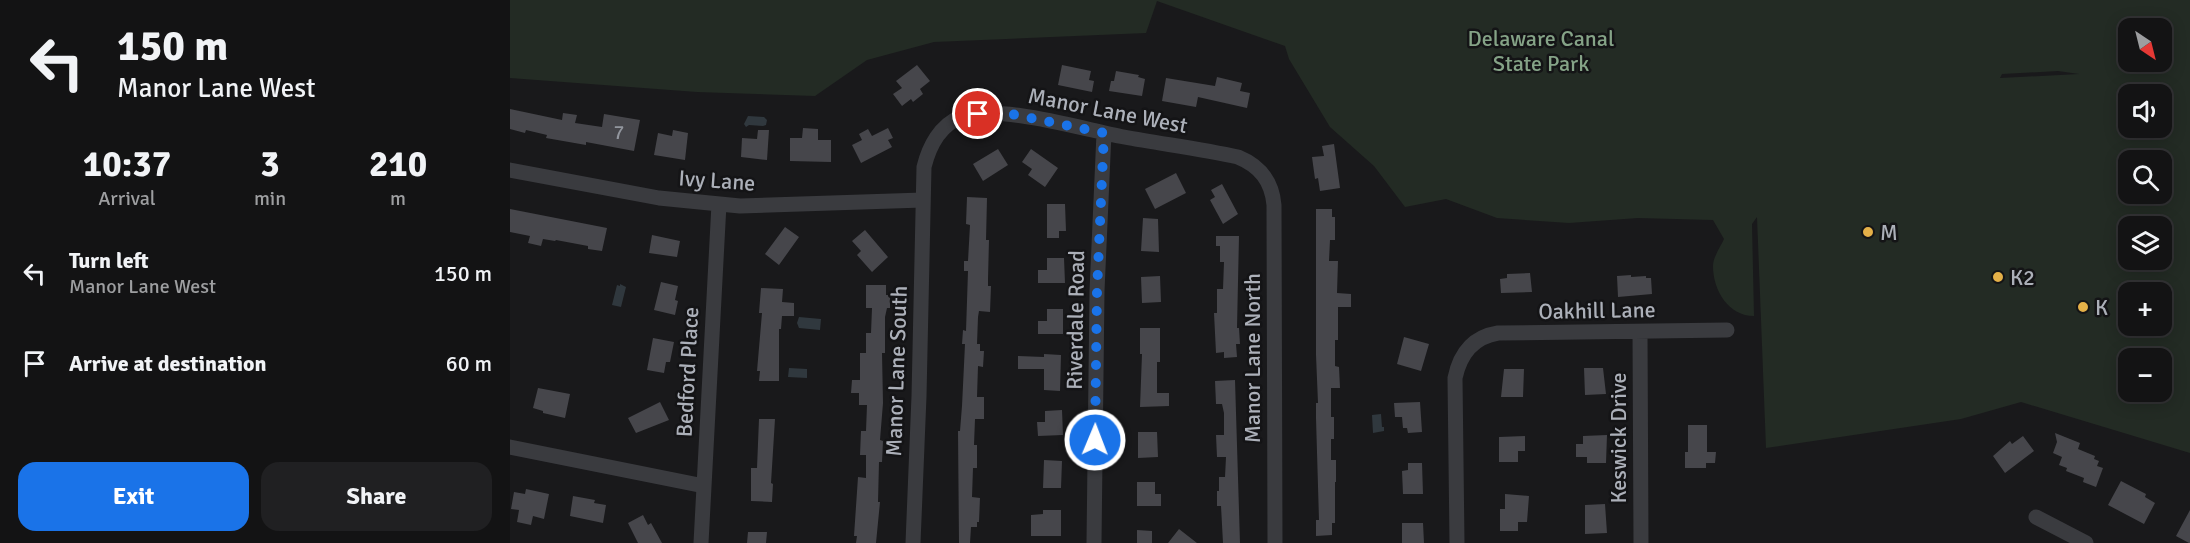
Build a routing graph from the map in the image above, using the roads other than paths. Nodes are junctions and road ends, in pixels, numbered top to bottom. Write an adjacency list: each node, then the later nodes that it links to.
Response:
1 (1104, 133): 3 (street, Manor Lane West); 4 (street, Manor Lane West); 13 (street, Riverdale Road)
2 (510, 170): 5 (street, Ivy Lane)
3 (1265, 176): 14 (street, Manor Lane North)
4 (923, 200): 5 (street, Ivy Lane); 12 (street, Manor Lane South)
5 (719, 204): 9 (street, Bedford Place)
6 (1727, 330): 7 (street, Oakhill Lane)
7 (1640, 332): 15 (street, Oakhill Lane); 16 (street, Keswick Drive)
8 (510, 447): 9 (street)
9 (704, 486): 11 (street, Bedford Place)
10 (2036, 517): 17 (street)
11 (701, 543)
12 (913, 543)
13 (1094, 543)
14 (1275, 543)
15 (1457, 543)
16 (1641, 543)
17 (2086, 543)

